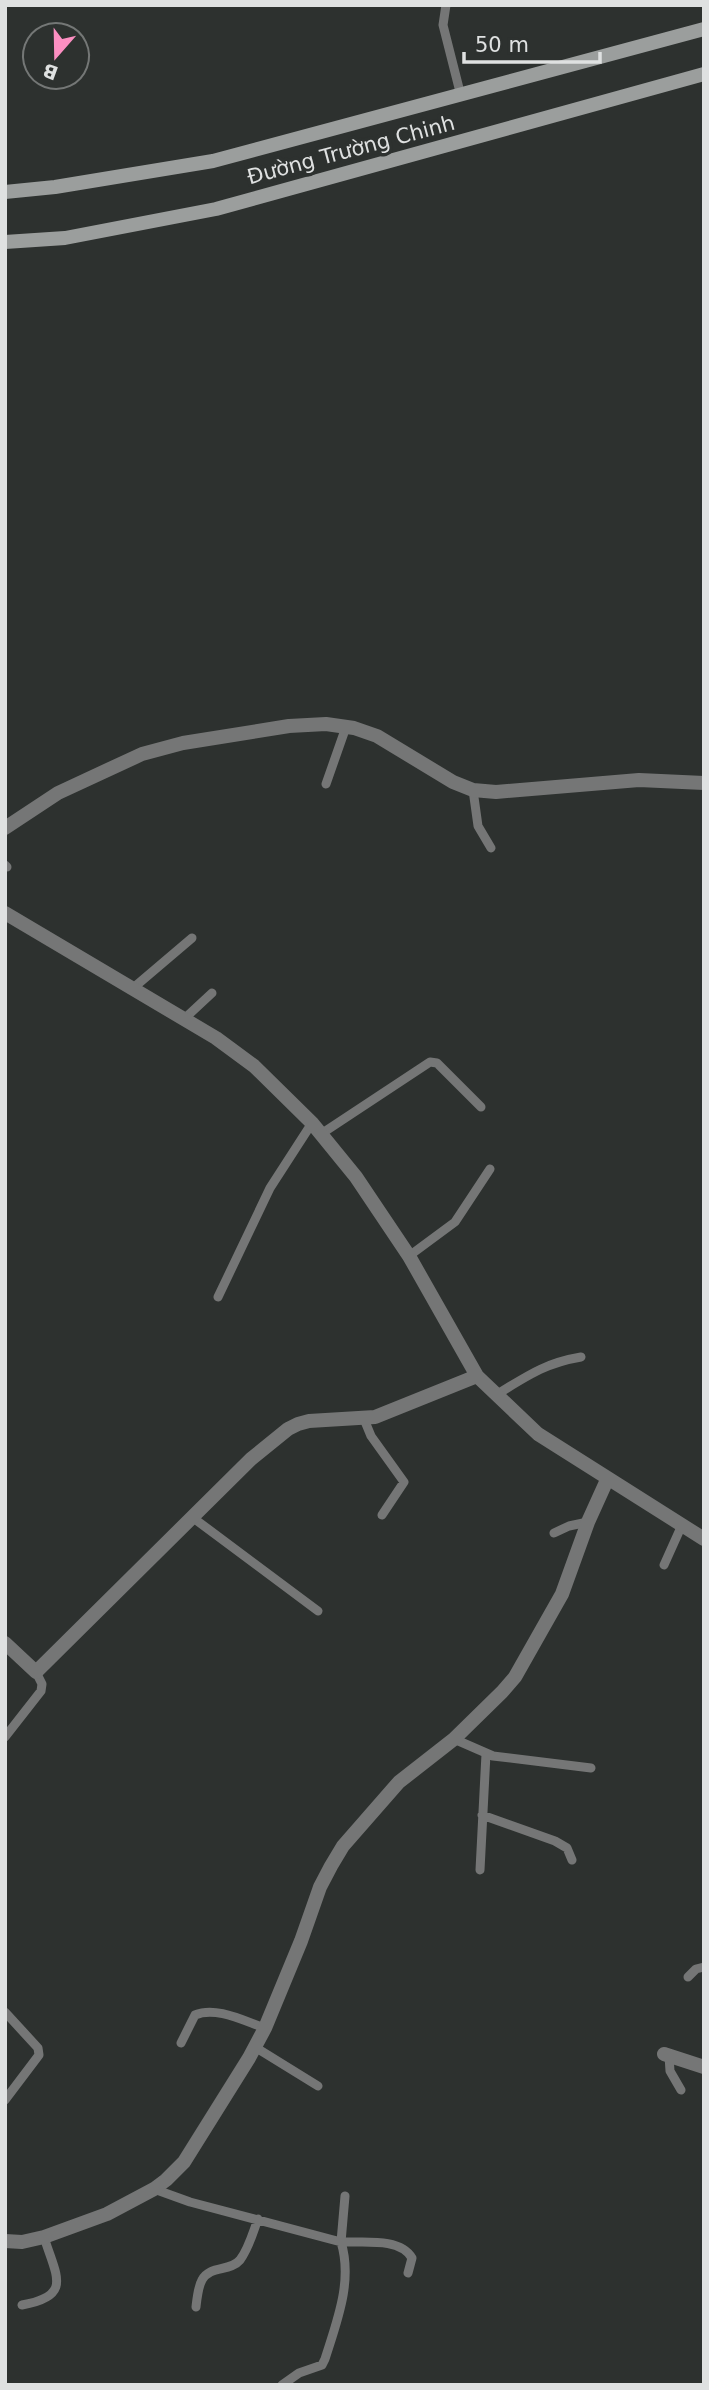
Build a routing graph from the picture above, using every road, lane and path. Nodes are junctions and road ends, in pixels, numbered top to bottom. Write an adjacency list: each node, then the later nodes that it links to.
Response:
1 (446, 5): 4 (lane)
2 (704, 29): 4 (main road, Đường Trường Chinh)
3 (704, 74): 6 (main road, Đường Trường Chinh)
4 (461, 96): 5 (main road, Đường Trường Chinh)
5 (5, 192)
6 (5, 242)
7 (346, 727): 9 (lane); 10 (street); 11 (street)
8 (704, 783): 10 (street)
9 (326, 784)
10 (472, 790): 12 (lane)
11 (5, 828)
12 (491, 848)
13 (5, 913): 15 (street)
14 (192, 938): 15 (lane)
15 (132, 989): 17 (street)
16 (212, 993): 17 (lane)
17 (184, 1019): 19 (street)
18 (481, 1107): 19 (lane)
19 (317, 1129): 21 (street); 22 (lane)
20 (490, 1168): 21 (lane)
21 (409, 1256): 24 (street)
22 (218, 1297)
23 (582, 1357): 25 (lane)
24 (477, 1376): 25 (street); 26 (street)
25 (496, 1395): 27 (street)
26 (364, 1419): 28 (lane); 29 (street)
27 (607, 1480): 30 (street); 31 (street)
28 (382, 1515)
29 (192, 1517): 35 (lane); 37 (street)
30 (588, 1522): 32 (lane); 39 (street)
31 (682, 1525): 33 (street); 34 (lane)
32 (554, 1533)
33 (704, 1539)
34 (664, 1566)
35 (318, 1611)
36 (5, 1643): 37 (street)
37 (36, 1672): 38 (lane)
38 (5, 1737)
39 (454, 1739): 40 (lane); 48 (street)
40 (486, 1754): 41 (lane); 42 (lane)
41 (591, 1768)
42 (482, 1815): 43 (lane); 44 (lane)
43 (572, 1860)
44 (480, 1870)
45 (704, 1967): 46 (lane)
46 (688, 1977)
47 (5, 2012): 55 (lane)
48 (265, 2028): 49 (lane); 50 (street)
49 (181, 2043)
50 (255, 2047): 53 (lane); 56 (street)
51 (666, 2055): 52 (street); 54 (lane)
52 (704, 2067)
53 (318, 2085)
54 (681, 2090)
55 (5, 2100)
56 (154, 2189): 58 (lane); 59 (street)
57 (345, 2196): 61 (lane)
58 (258, 2219): 61 (lane); 64 (lane)
59 (44, 2237): 60 (street); 63 (lane)
60 (5, 2241)
61 (341, 2242): 62 (lane); 65 (lane)
62 (408, 2273)
63 (22, 2305)
64 (196, 2307)
65 (282, 2385)

